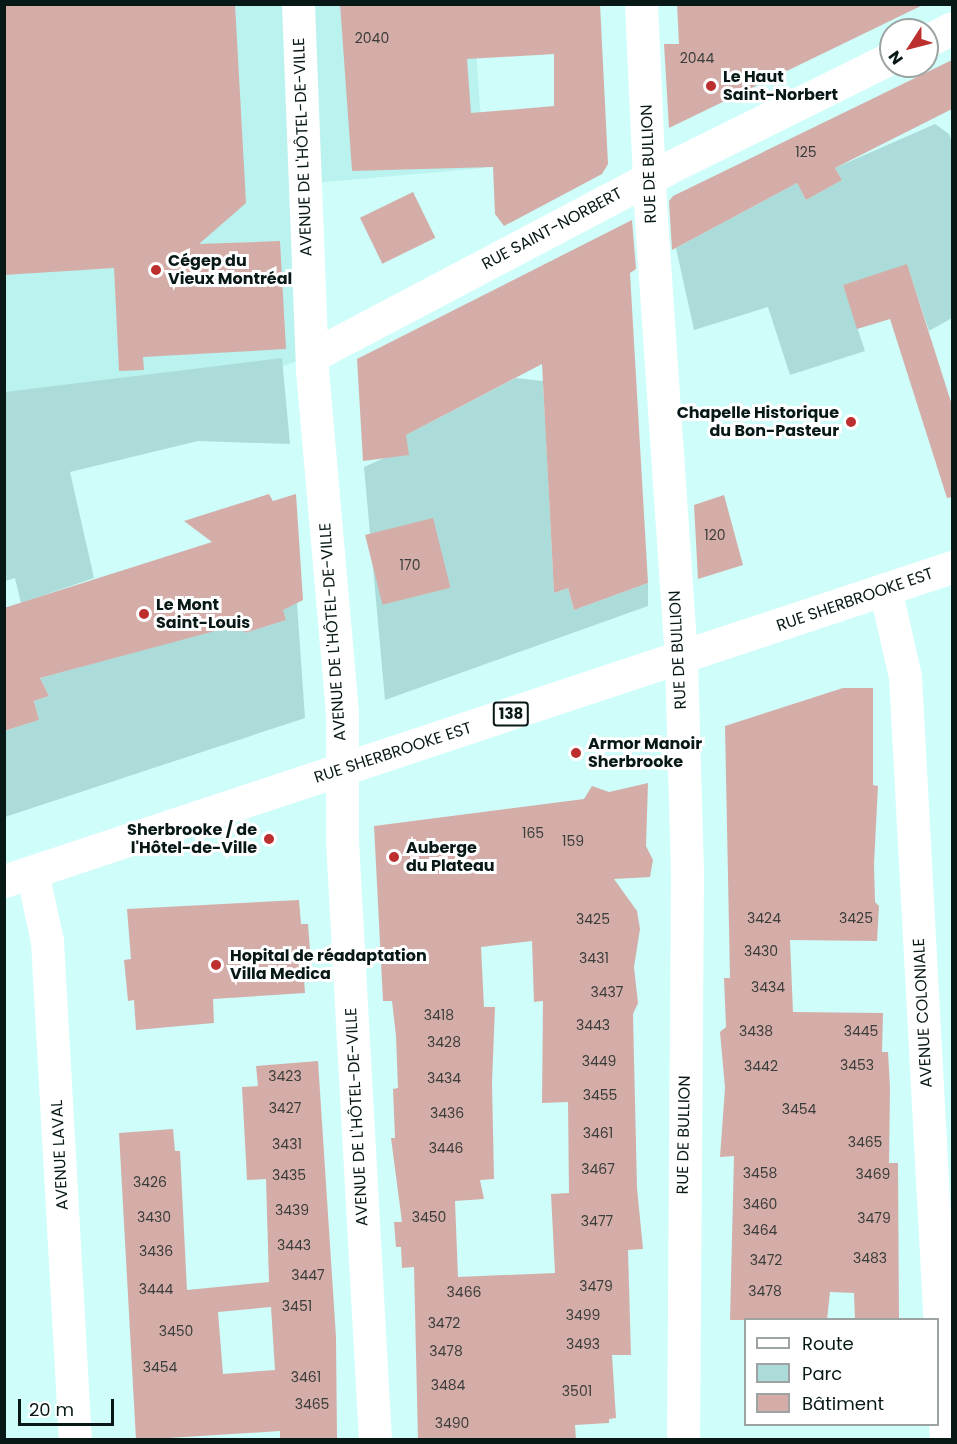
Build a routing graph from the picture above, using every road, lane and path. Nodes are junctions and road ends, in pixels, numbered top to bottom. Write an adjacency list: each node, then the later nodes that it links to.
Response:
1 (298, 4): 5 (street, AVENUE DE L'HÔTEL-DE-VILLE)
2 (641, 4): 4 (street, RUE DE BULLION)
3 (879, 64): 4 (street, RUE SAINT-NORBERT)
4 (649, 178): 5 (street, RUE SAINT-NORBERT); 8 (street, RUE DE BULLION)
5 (312, 356): 9 (street, AVENUE DE L'HÔTEL-DE-VILLE)
6 (952, 567): 7 (street, RUE SHERBROOKE EST / 138)
7 (885, 589): 8 (street, RUE SHERBROOKE EST / 138); 14 (street, AVENUE COLONIALE)
8 (681, 659): 9 (street, RUE SHERBROOKE EST / 138); 13 (street, RUE DE BULLION)
9 (343, 770): 10 (street, RUE SHERBROOKE EST / 138); 12 (street, AVENUE DE L'HÔTEL-DE-VILLE)
10 (18, 876): 11 (street, AVENUE LAVAL)
11 (75, 1440)
12 (375, 1440)
13 (683, 1440)
14 (946, 1440)

